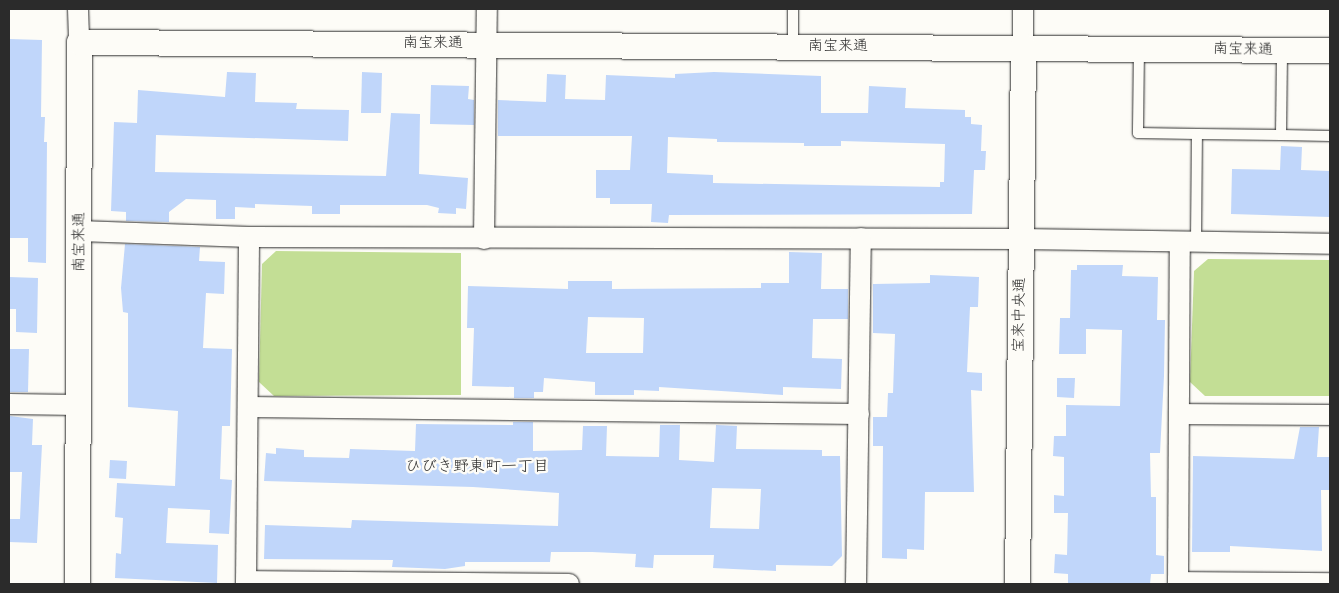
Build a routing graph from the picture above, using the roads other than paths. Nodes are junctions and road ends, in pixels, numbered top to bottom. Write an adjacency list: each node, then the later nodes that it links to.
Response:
1 (78, 9): 5 (street)
2 (487, 9): 6 (street)
3 (793, 9): 7 (lane)
4 (1023, 9): 8 (street)
5 (79, 42): 6 (street, 南宝来通); 15 (street, 南宝来通)
6 (487, 43): 7 (street, 南宝来通); 18 (street)
7 (793, 45): 8 (street, 南宝来通)
8 (1023, 46): 9 (street, 南宝来通); 19 (street, 宝来中央通)
9 (1139, 48): 10 (street, 南宝来通); 12 (lane)
10 (1282, 49): 11 (street, 南宝来通); 13 (lane)
11 (1330, 50)
12 (1198, 134): 13 (lane); 20 (lane)
13 (1281, 135): 14 (lane)
14 (1330, 136)
15 (79, 231): 16 (street); 23 (street, 南宝来通)
16 (249, 237): 18 (street); 24 (street)
17 (861, 238): 18 (street); 19 (street); 25 (street)
18 (484, 239)
19 (1020, 239): 20 (street); 34 (street, 宝来中央通)
20 (1188, 242): 21 (street); 26 (street)
21 (1330, 244)
22 (9, 404): 23 (street)
23 (78, 405): 31 (street, 南宝来通)
24 (248, 407): 25 (street); 28 (street)
25 (859, 414): 33 (street)
26 (1179, 414): 27 (street); 29 (street)
27 (1330, 415)
28 (246, 583): 32 (street)
29 (1178, 583): 30 (street)
30 (1330, 583)
31 (77, 584)
32 (569, 584)
33 (856, 584)
34 (1017, 584)

